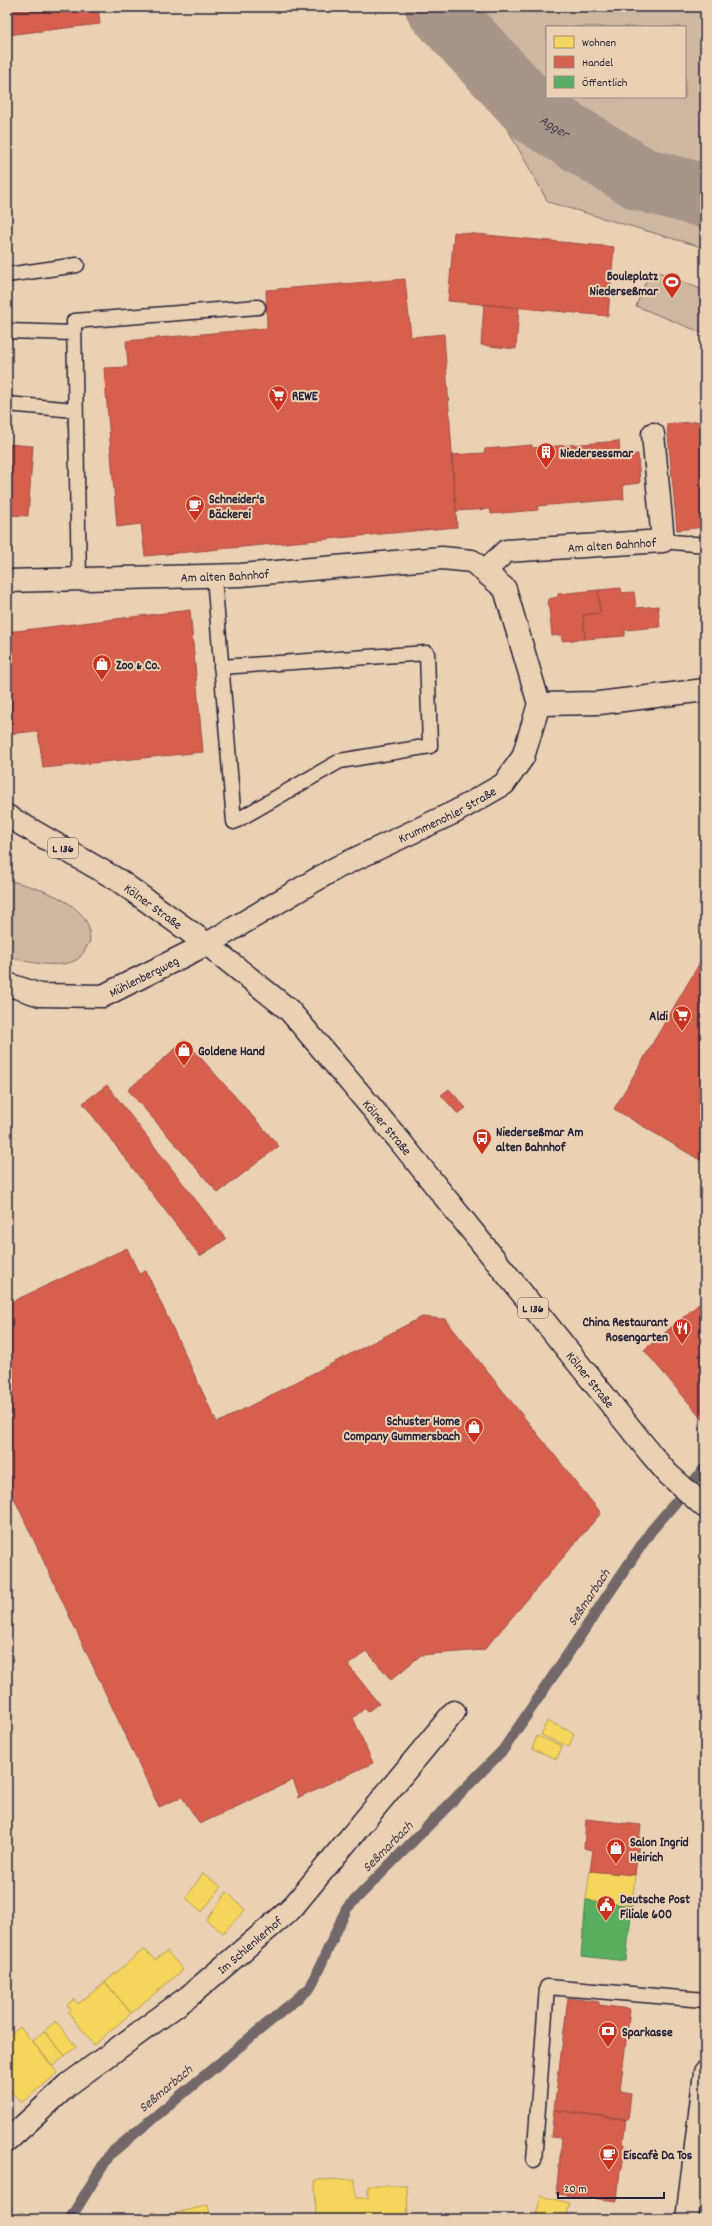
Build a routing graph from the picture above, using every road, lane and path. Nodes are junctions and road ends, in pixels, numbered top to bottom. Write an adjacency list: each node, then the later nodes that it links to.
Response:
1 (77, 265): 2 (lane)
2 (7, 275)
3 (258, 307): 5 (lane)
4 (7, 331): 5 (lane)
5 (74, 333): 7 (lane)
6 (7, 404): 7 (lane)
7 (75, 410): 13 (lane)
8 (653, 434): 9 (street, Am alten Bahnhof)
9 (664, 541): 10 (lane); 11 (street, Am alten Bahnhof)
10 (705, 544)
11 (484, 571): 12 (street, Am alten Bahnhof); 17 (street, Am alten Bahnhof)
12 (214, 576): 13 (street, Am alten Bahnhof); 15 (lane)
13 (79, 580): 14 (street, Am alten Bahnhof)
14 (7, 581)
15 (221, 667): 15 (lane)
16 (705, 690): 17 (street)
17 (539, 704): 19 (street, Krummenohler Straße)
18 (7, 816): 19 (street, Kölner Straße / L 136)
19 (207, 944): 20 (street, Mühlenbergweg); 21 (street, Kölner Straße / L 136)
20 (7, 984)
21 (703, 1506)
22 (454, 1712): 25 (street, Im Schlenkerhof)
23 (705, 2000): 26 (lane)
24 (705, 2072): 27 (street)
25 (7, 2141)
26 (534, 2161)
27 (687, 2219)

